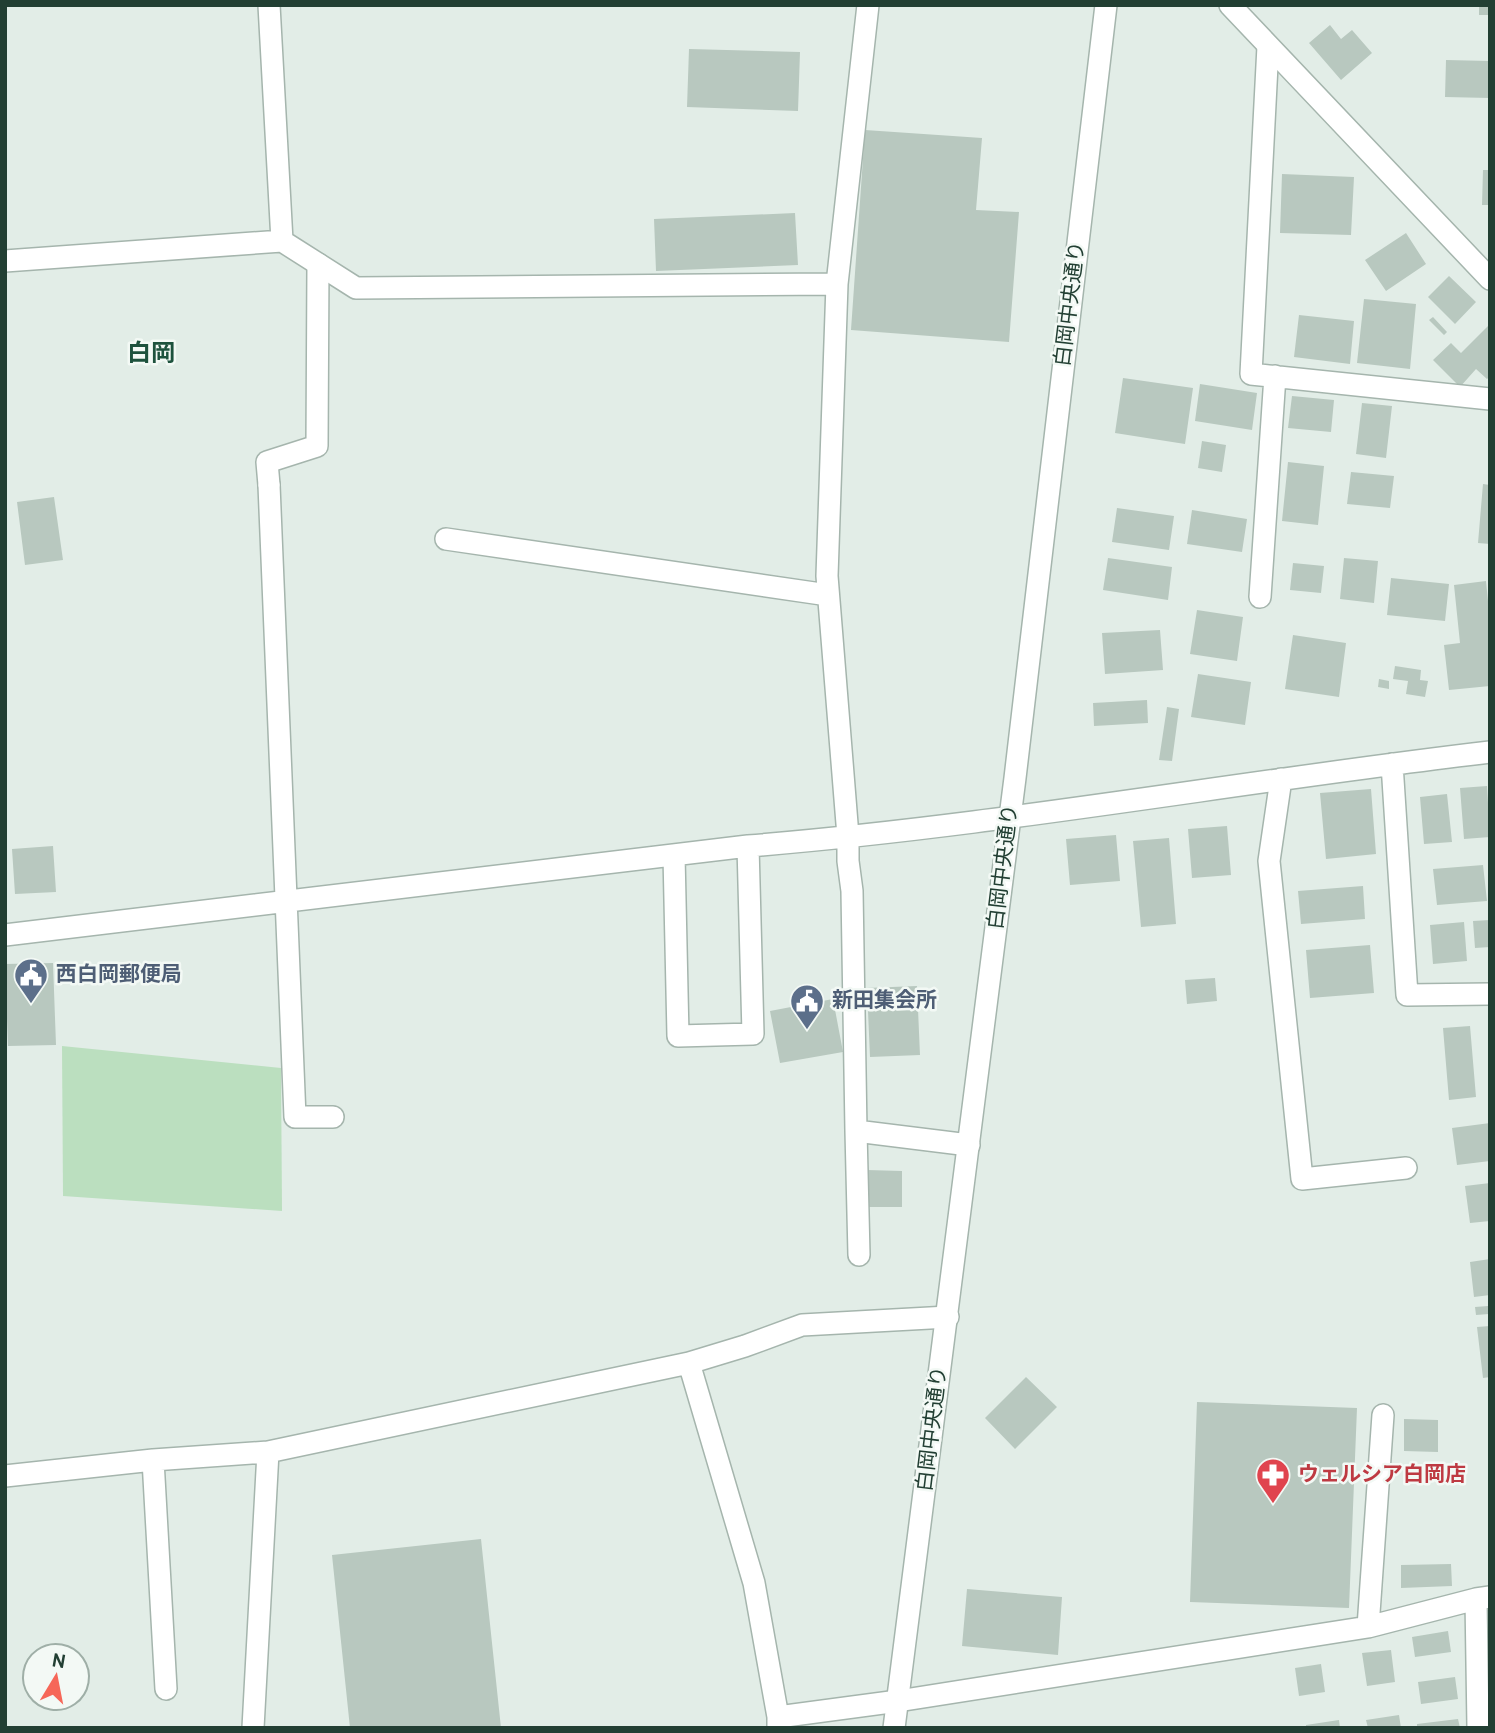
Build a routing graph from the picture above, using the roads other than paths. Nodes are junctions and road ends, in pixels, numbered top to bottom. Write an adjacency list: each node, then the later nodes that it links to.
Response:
1 (268, 5): 6 (street)
2 (868, 5): 10 (street)
3 (1106, 5): 19 (street, 白岡中央通り)
4 (1230, 5): 5 (street)
5 (1268, 46): 9 (street); 11 (street)
6 (282, 241): 7 (street); 8 (street)
7 (5, 261)
8 (318, 264): 10 (street); 23 (street)
9 (1490, 279)
10 (837, 285): 14 (street)
11 (1275, 376): 12 (street); 15 (street)
12 (1490, 398)
13 (446, 539): 14 (street)
14 (828, 594): 20 (street)
15 (1259, 597)
16 (1490, 752): 17 (street)
17 (1392, 764): 18 (street); 25 (street)
18 (1281, 779): 19 (street); 29 (street)
19 (1010, 816): 20 (street); 28 (street, 白岡中央通り)
20 (848, 836): 21 (street); 27 (street)
21 (748, 846): 22 (street); 22 (street)
22 (674, 855): 23 (street)
23 (287, 901): 24 (street); 26 (street)
24 (5, 935)
25 (1490, 993)
26 (333, 1117)
27 (856, 1131): 28 (street); 30 (street)
28 (969, 1145): 31 (street, 白岡中央通り)
29 (1406, 1168)
30 (859, 1255)
31 (948, 1317): 32 (street); 40 (street, 白岡中央通り)
32 (689, 1363): 34 (street); 41 (street)
33 (1383, 1415): 38 (street)
34 (268, 1452): 35 (street); 42 (street)
35 (153, 1460): 36 (street); 39 (street)
36 (5, 1476)
37 (1483, 1598): 38 (street); 44 (street)
38 (1368, 1627): 40 (street)
39 (166, 1689)
40 (898, 1702): 41 (street); 43 (street, 白岡中央通り)
41 (778, 1722)
42 (253, 1728)
43 (894, 1728)
44 (1478, 1728)

